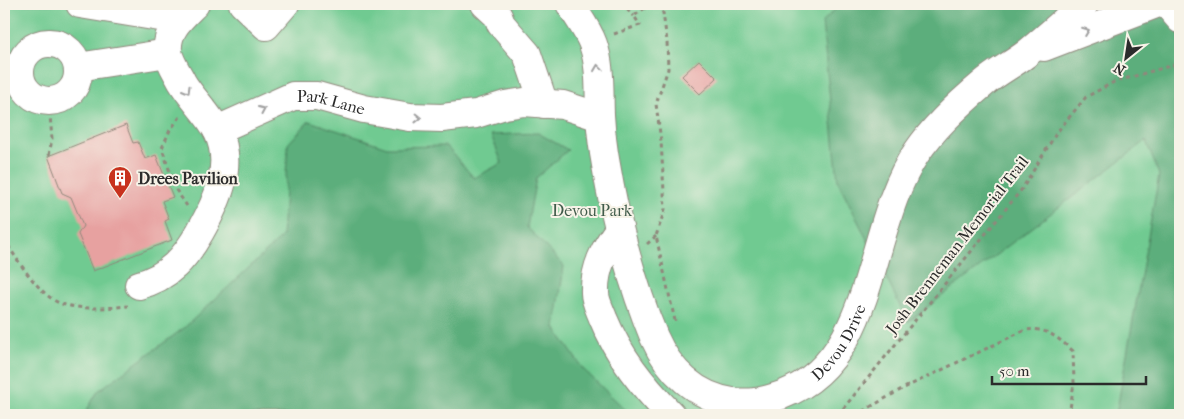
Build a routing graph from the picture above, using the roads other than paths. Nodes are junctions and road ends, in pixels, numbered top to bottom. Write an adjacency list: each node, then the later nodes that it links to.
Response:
1 (80, 4): 9 (street)
2 (243, 4): 3 (street)
3 (285, 4)
4 (485, 4): 15 (street)
5 (570, 4): 16 (street, one-way to 5)
6 (1084, 4): 12 (street, Devou Drive)
7 (1156, 4): 12 (street, Devou Drive, one-way to 7)
8 (1167, 4): 10 (street)
9 (187, 12): 11 (street)
10 (1180, 19)
11 (168, 53): 13 (street); 17 (street, one-way to 17)
12 (1024, 55): 18 (street, Devou Drive)
13 (78, 67): 14 (street); 14 (street)
14 (12, 91)
15 (544, 104): 16 (street, Park Lane); 17 (street, Park Lane, one-way to 15)
16 (600, 117): 18 (street)
17 (217, 130): 19 (street)
18 (619, 229): 20 (street)
19 (138, 294)
20 (671, 415)

